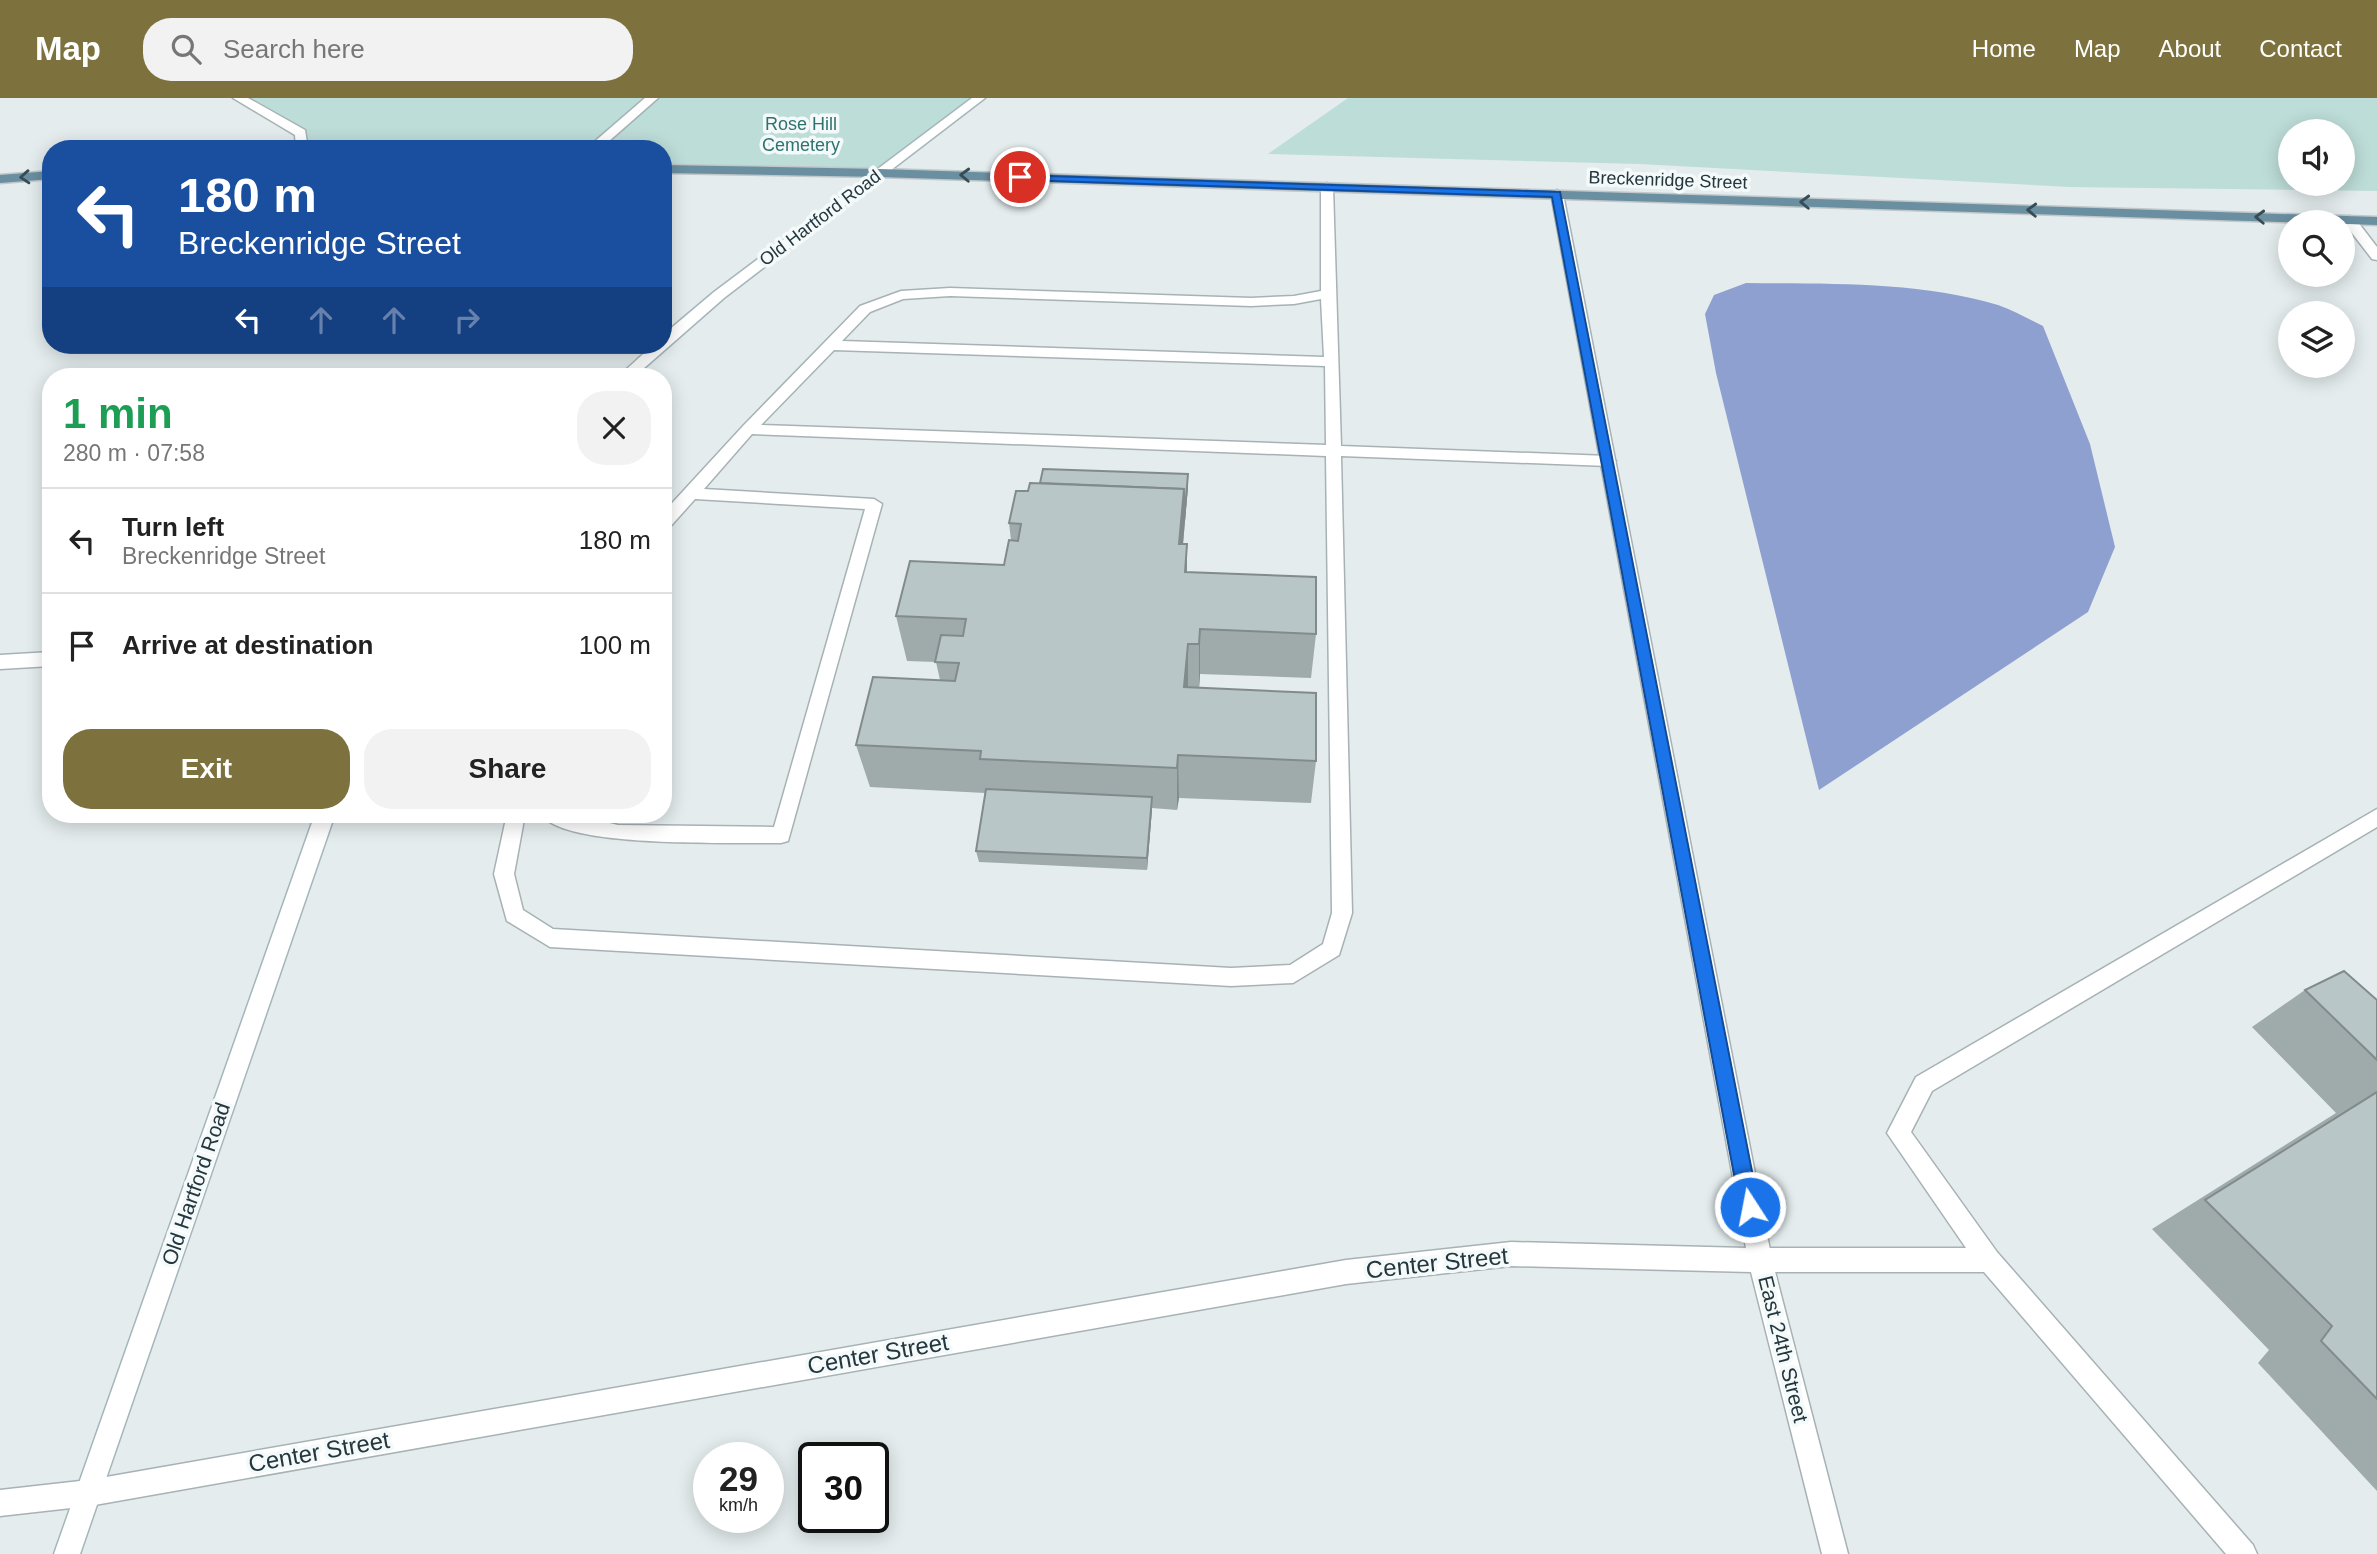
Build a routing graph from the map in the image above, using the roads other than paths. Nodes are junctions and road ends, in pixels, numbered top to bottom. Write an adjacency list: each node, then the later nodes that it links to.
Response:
1 (239, 98): 4 (street)
2 (652, 98): 5 (street)
3 (979, 98): 7 (street, Old Hartford Road)
4 (301, 140)
5 (603, 140)
6 (672, 169): 7 (main road, Breckenridge Street)
7 (880, 173): 10 (main road, Breckenridge Street, one-way to 7); 18 (street, Old Hartford Road)
8 (42, 176): 9 (main road, one-way to 9)
9 (0, 179)
10 (1327, 187): 11 (main road, Breckenridge Street); 17 (street)
11 (1557, 194): 12 (main road, Breckenridge Street, one-way to 11); 25 (street, East 24th Street)
12 (2278, 218)
13 (2355, 220): 14 (main road, Breckenridge Street)
14 (2377, 220)
15 (2355, 228): 16 (street)
16 (2377, 256)
17 (1328, 294): 19 (street); 21 (street)
18 (672, 335)
19 (828, 345): 21 (street); 23 (street)
20 (651, 354): 22 (street, Old Hartford Road)
21 (1332, 362): 24 (street)
22 (635, 368)
23 (748, 429): 24 (street); 26 (street)
24 (1334, 453): 25 (street); 32 (street)
25 (1608, 461): 34 (street, East 24th Street)
26 (688, 493): 27 (street); 33 (street)
27 (672, 513)
28 (42, 660): 29 (street)
29 (0, 662)
30 (2377, 817): 35 (street)
31 (322, 823): 36 (street, Old Hartford Road)
32 (514, 823)
33 (577, 823)
34 (1760, 1260): 35 (street, Center Street); 36 (street, Center Street); 39 (street, East 24th Street)
35 (1989, 1260): 40 (street)
36 (89, 1493): 37 (street, Center Street); 38 (street, Old Hartford Road)
37 (0, 1503)
38 (67, 1554)
39 (1835, 1554)
40 (2244, 1554)

